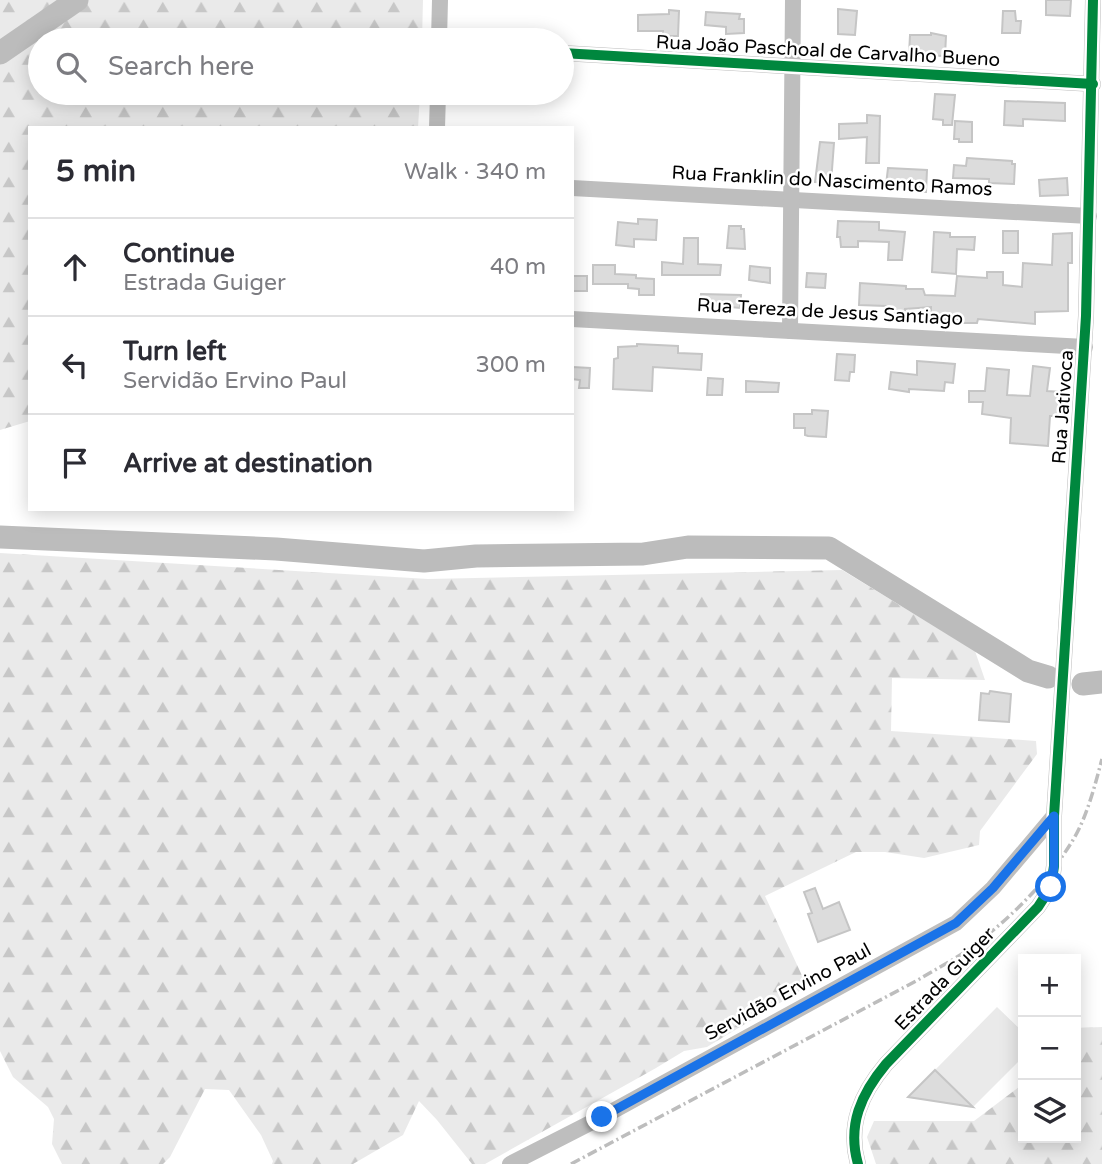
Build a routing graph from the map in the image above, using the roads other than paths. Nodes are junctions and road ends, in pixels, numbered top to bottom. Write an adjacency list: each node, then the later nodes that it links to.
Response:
1 (440, 0): 4 (street)
2 (793, 0): 6 (street)
3 (1093, 0): 7 (street, Rua Jativoca)
4 (439, 28)
5 (574, 54): 6 (street, Rua João Paschoal de Carvalho Bueno)
6 (792, 66): 7 (street, Rua João Paschoal de Carvalho Bueno); 11 (street)
7 (1093, 83): 12 (street, Rua Jativoca)
8 (438, 105): 9 (street)
9 (437, 126)
10 (574, 188): 11 (street, Rua Franklin do Nascimento Ramos)
11 (791, 200): 12 (street, Rua Franklin do Nascimento Ramos); 15 (street)
12 (1089, 216): 13 (street, Rua Jativoca)
13 (1094, 315): 16 (street, Rua Jativoca)
14 (574, 319): 15 (street, Rua Tereza de Jesus Santiago)
15 (790, 331): 16 (street, Rua Tereza de Jesus Santiago)
16 (1085, 346): 17 (street, Rua Jativoca)
17 (1054, 816): 18 (street, Servidão Ervino Paul); 19 (street, Estrada Guiger)
18 (510, 1164)
19 (858, 1164)

